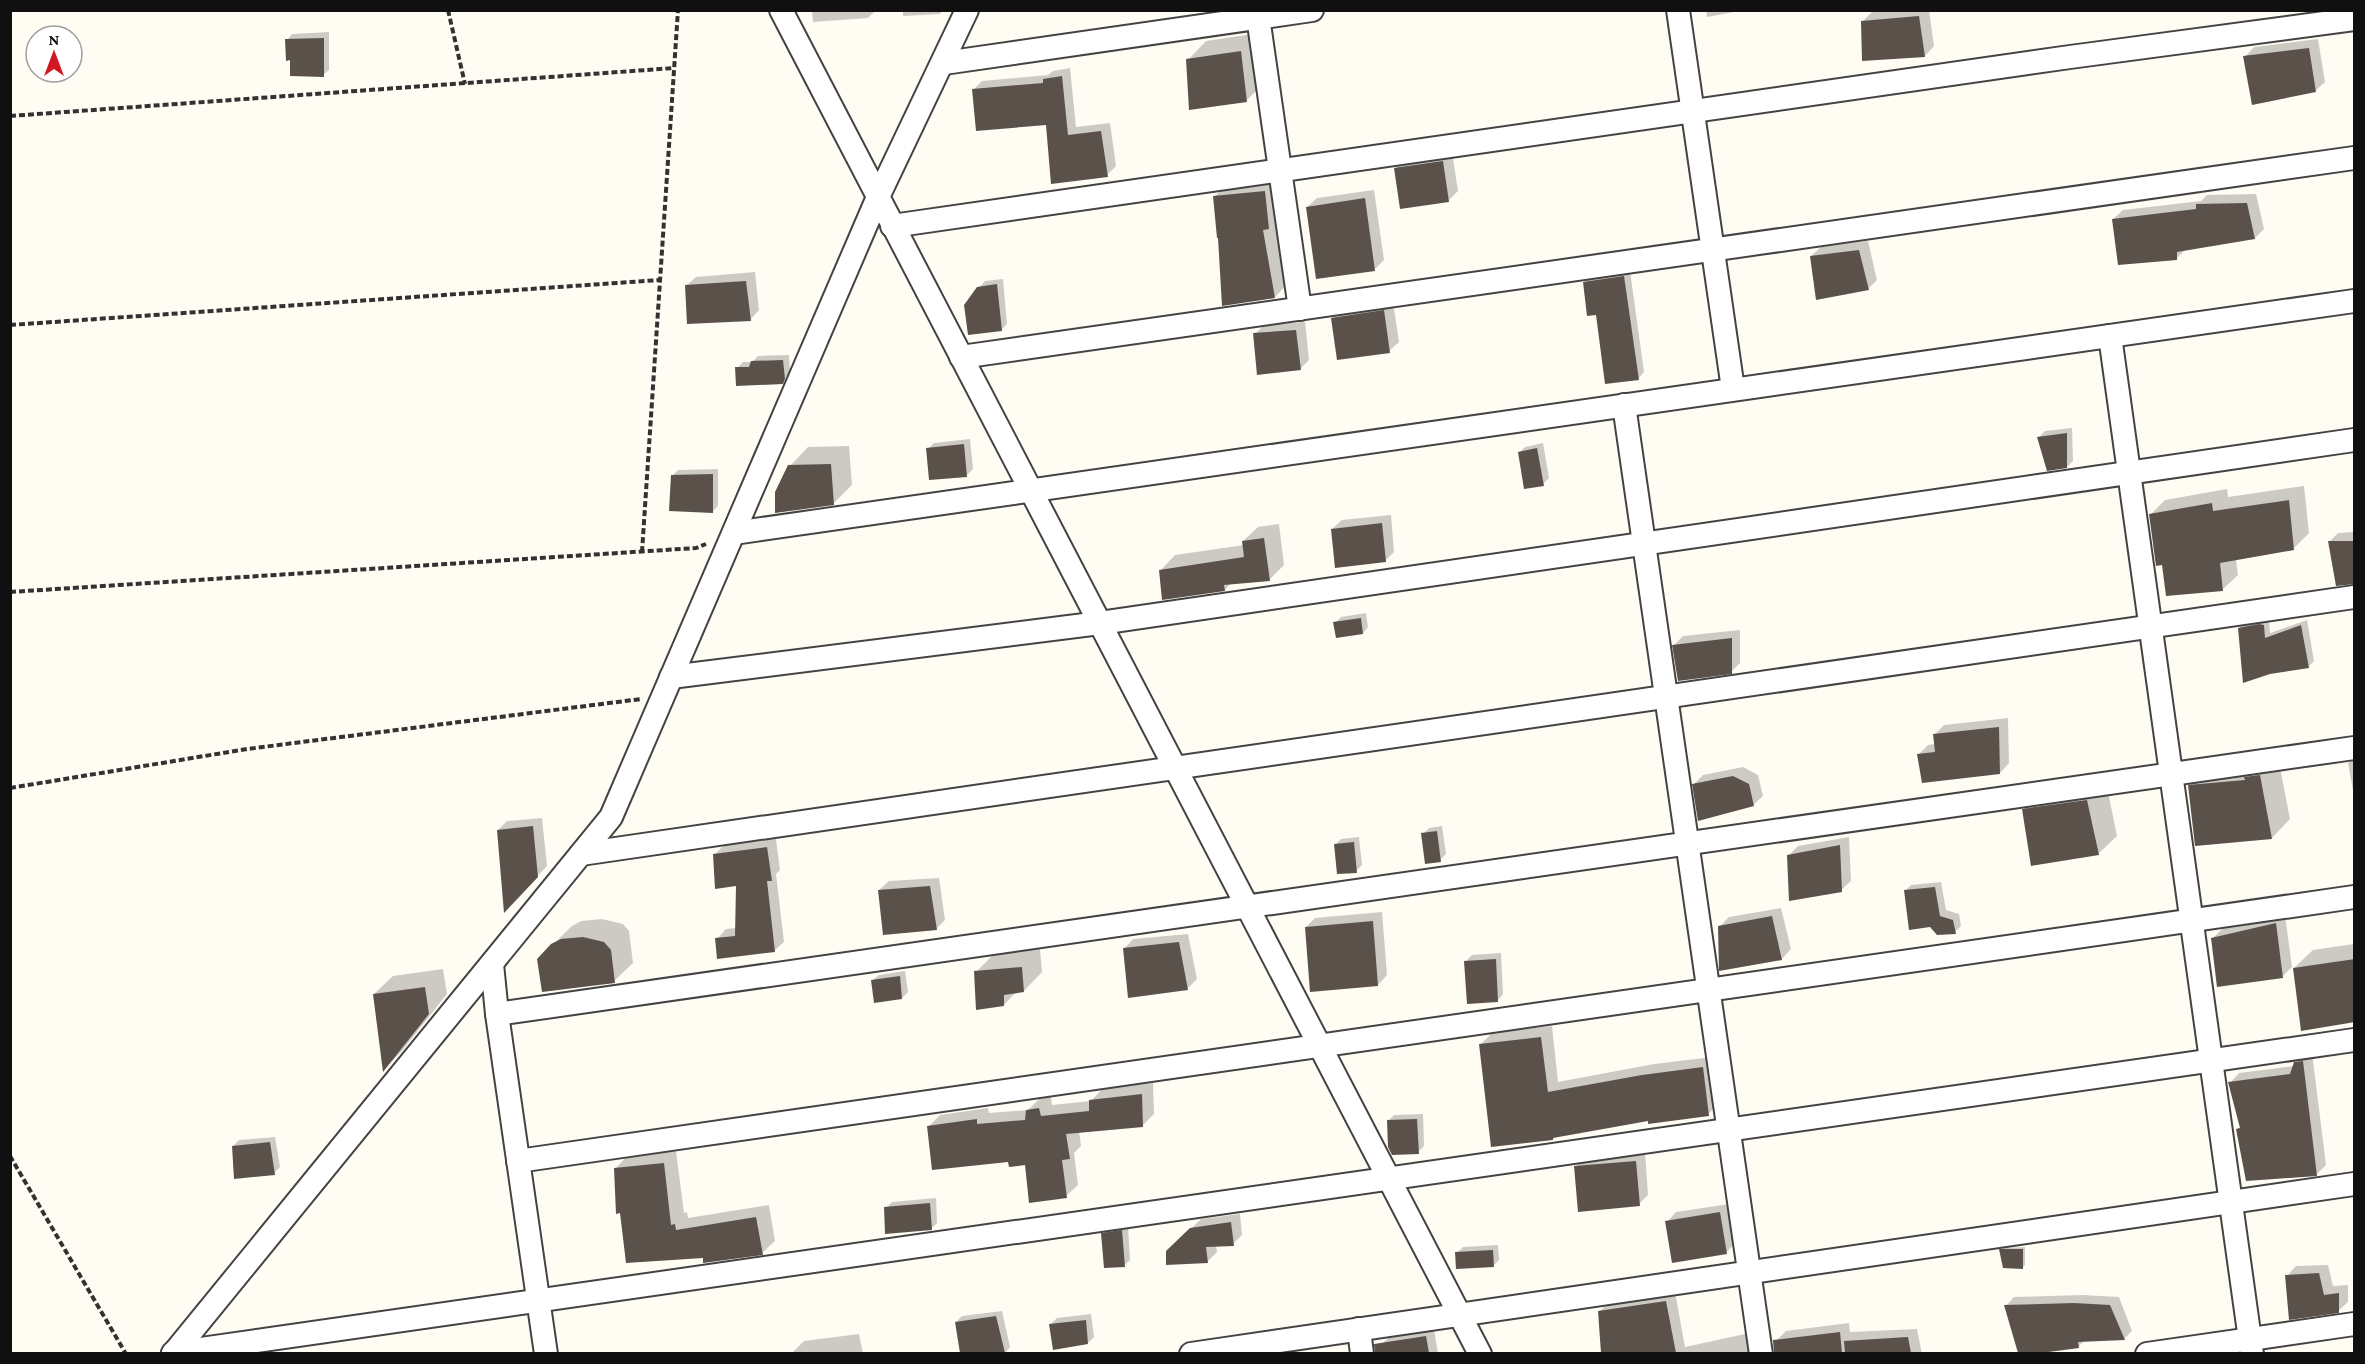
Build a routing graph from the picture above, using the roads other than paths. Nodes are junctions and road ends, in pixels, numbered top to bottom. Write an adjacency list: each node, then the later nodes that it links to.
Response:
1 (781, 10): 11 (street)
2 (967, 10): 7 (street)
3 (1312, 10): 5 (street)
4 (1678, 10): 8 (street)
5 (1258, 14): 7 (street); 10 (street)
6 (2355, 19): 8 (street)
7 (944, 63): 11 (street)
8 (1693, 111): 10 (street); 13 (street)
9 (2355, 158): 13 (street)
10 (1280, 171): 12 (street); 15 (street)
11 (878, 196): 12 (street); 23 (street)
12 (892, 226): 17 (street)
13 (1713, 250): 15 (street); 18 (street)
14 (2355, 301): 16 (street)
15 (1300, 309): 17 (street)
16 (2110, 336): 18 (street); 21 (street)
17 (961, 357): 22 (street)
18 (1733, 389): 19 (street)
19 (1624, 405): 22 (street); 24 (street)
20 (2355, 440): 21 (street)
21 (2129, 473): 24 (street); 27 (street)
22 (1030, 490): 23 (street); 26 (street)
23 (734, 532): 28 (street)
24 (1644, 544): 26 (street); 29 (street)
25 (2355, 597): 27 (street)
26 (1100, 623): 28 (street); 31 (street)
27 (2150, 627): 29 (street); 32 (street)
28 (667, 687): 34 (street)
29 (1666, 697): 31 (street); 33 (street)
30 (2355, 748): 32 (street)
31 (1175, 768): 34 (street); 36 (street)
32 (2171, 774): 33 (street); 37 (street)
33 (1687, 844): 36 (street); 39 (street)
34 (581, 854): 38 (street)
35 (2355, 897): 37 (street)
36 (1247, 907): 40 (street); 42 (street)
37 (2192, 921): 39 (street); 43 (street)
38 (492, 964): 40 (street); 55 (street)
39 (1708, 990): 42 (street); 44 (street)
40 (497, 1014): 45 (street)
41 (2355, 1040): 43 (street)
42 (1319, 1046): 45 (street); 46 (street)
43 (2211, 1061): 44 (street); 48 (street)
44 (1728, 1130): 46 (street); 49 (street)
45 (518, 1161): 50 (street)
46 (1388, 1178): 50 (street); 51 (street)
47 (2355, 1184): 48 (street)
48 (2231, 1202): 49 (street); 54 (street)
49 (1749, 1272): 51 (street); 60 (street)
50 (538, 1299): 55 (street); 56 (street)
51 (1459, 1314): 53 (street); 59 (street)
52 (2355, 1324): 54 (street)
53 (1359, 1329): 57 (street); 58 (street)
54 (2251, 1346): 61 (street)
55 (173, 1353)
56 (546, 1353)
57 (1191, 1353)
58 (1362, 1353)
59 (1480, 1353)
60 (1761, 1353)
61 (2147, 1353)

